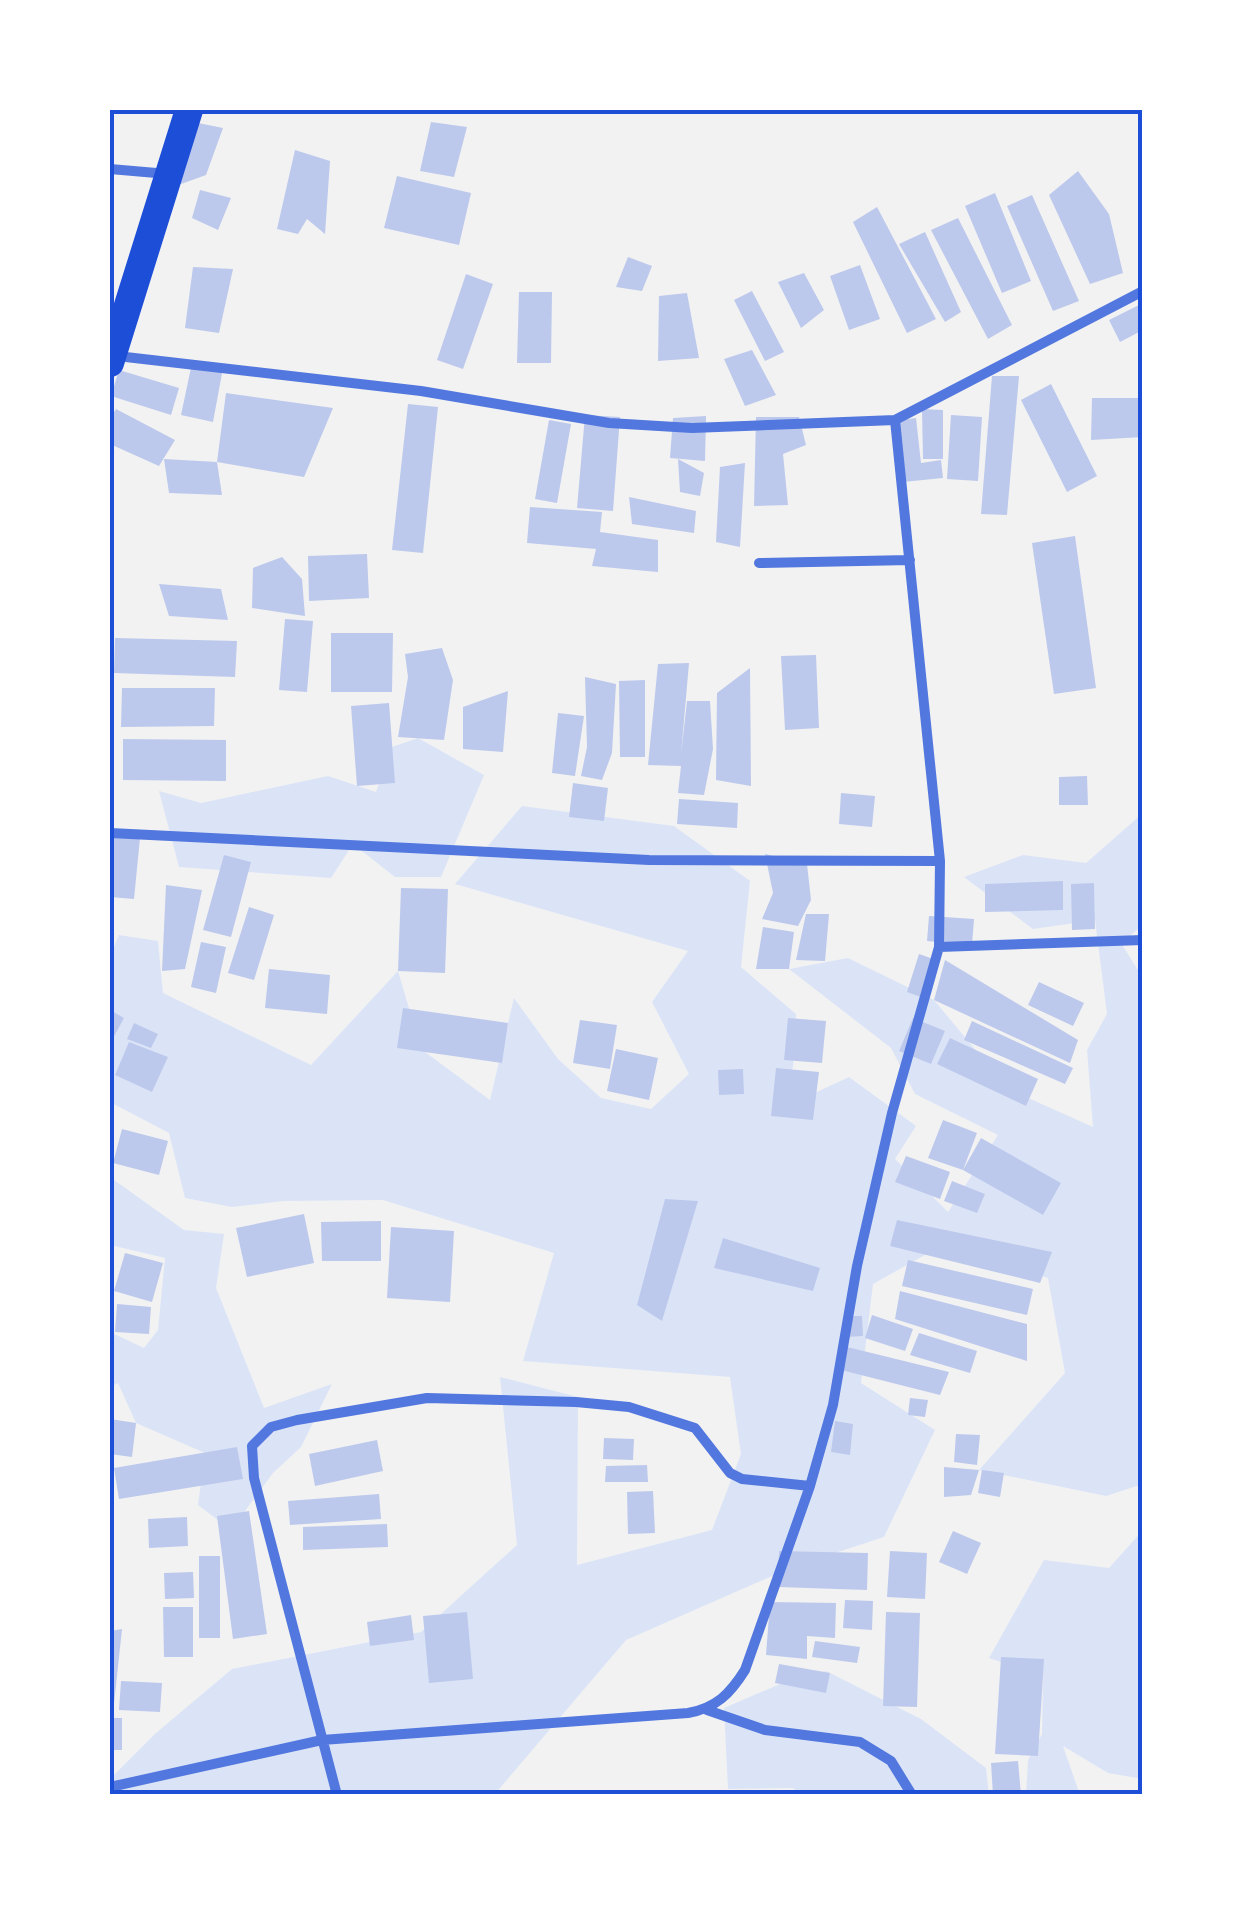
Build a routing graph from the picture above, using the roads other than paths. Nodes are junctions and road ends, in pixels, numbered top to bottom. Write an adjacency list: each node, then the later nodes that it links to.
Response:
1 (189, 110): 3 (highway)
2 (110, 168): 3 (street)
3 (168, 174): 5 (highway)
4 (1143, 291): 6 (street)
5 (111, 360): 6 (street)
6 (896, 420): 7 (street)
7 (910, 560): 8 (street); 10 (street)
8 (759, 563)
9 (110, 833): 10 (street)
10 (940, 862): 12 (street)
11 (1143, 940): 12 (street)
12 (938, 947): 13 (street)
13 (810, 1486): 14 (street); 15 (street)
14 (707, 1710): 15 (street); 18 (street)
15 (322, 1740): 16 (street); 17 (street)
16 (110, 1786)
17 (336, 1795)
18 (912, 1795)

